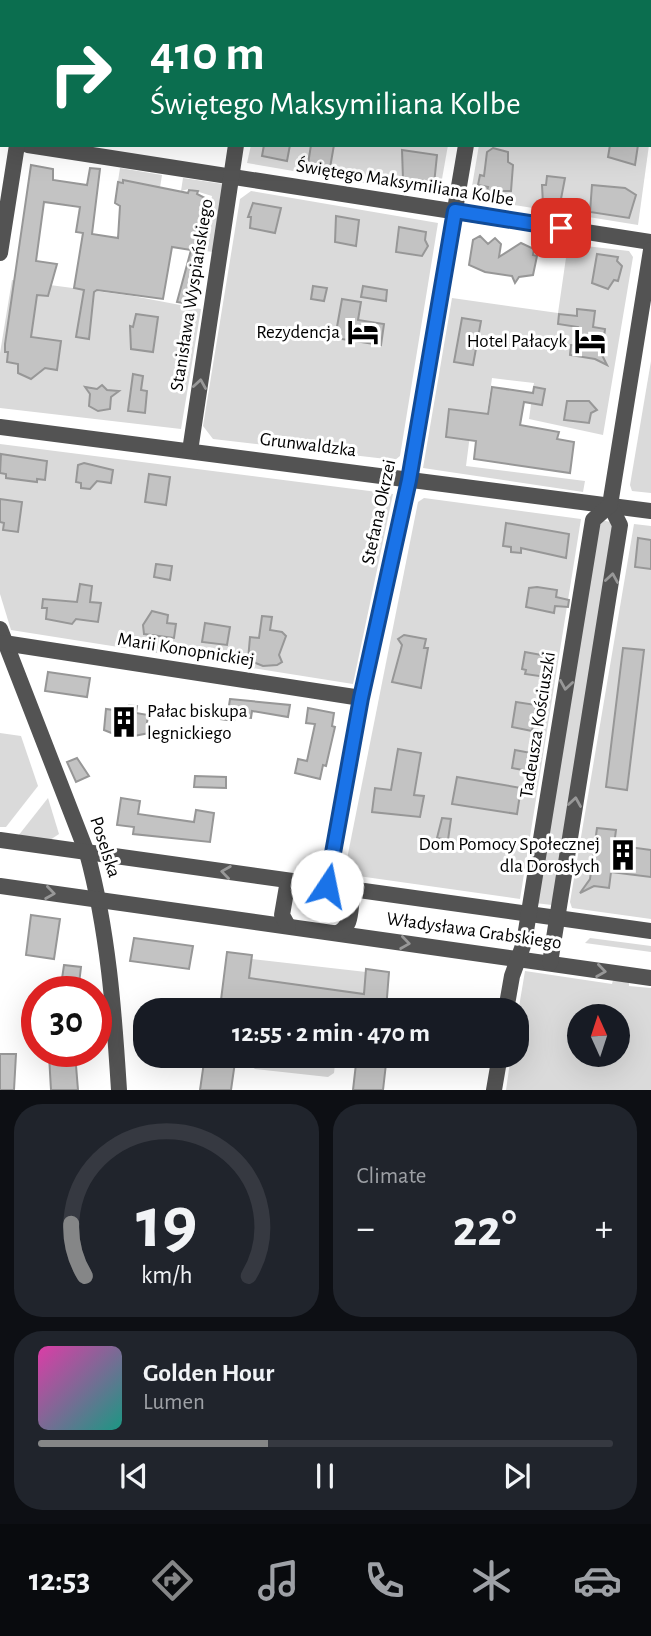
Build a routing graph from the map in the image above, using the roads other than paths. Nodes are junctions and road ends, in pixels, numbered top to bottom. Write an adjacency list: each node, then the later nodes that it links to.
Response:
1 (17, 147): 9 (street)
2 (39, 147): 5 (street, Świętego Maksymiliana Kolbe)
3 (236, 147): 5 (street, Stanisława Wyspiańskiego)
4 (466, 147): 6 (street, Stefana Okrzei)
5 (231, 178): 6 (street, Świętego Maksymiliana Kolbe); 11 (street, Stanisława Wyspiańskiego, one-way to 5)
6 (455, 211): 7 (street, Świętego Maksymiliana Kolbe); 12 (street, Stefana Okrzei)
7 (651, 242)
8 (651, 250): 13 (street, Tadeusza Kościuszki)
9 (0, 253)
10 (0, 427): 11 (street, Grunwaldzka)
11 (190, 451): 12 (street, Grunwaldzka)
12 (409, 480): 13 (street, Grunwaldzka); 18 (street, Stefana Okrzei)
13 (610, 505): 14 (street, Grunwaldzka); 16 (street, Tadeusza Kościuszki); 17 (street, Tadeusza Kościuszki, one-way to 13)
14 (651, 511)
15 (2, 636): 18 (street, Marii Konopnickiej); 20 (street, Poselska)
16 (573, 643): 17 (street); 26 (street, Tadeusza Kościuszki, one-way to 26)
17 (601, 647): 27 (street, Tadeusza Kościuszki, one-way to 17)
18 (361, 698): 23 (street, Stefana Okrzei)
19 (0, 840): 20 (street, Władysława Grabskiego)
20 (87, 853): 21 (street, Władysława Grabskiego, one-way to 20); 25 (street, Poselska)
21 (294, 882): 23 (street, Władysława Grabskiego); 28 (street)
22 (0, 886): 25 (street, Władysława Grabskiego, one-way to 25)
23 (327, 886): 24 (street, Władysława Grabskiego)
24 (346, 889): 26 (street, Władysława Grabskiego); 30 (street)
25 (99, 900): 28 (street, Władysława Grabskiego); 36 (street, Poselska)
26 (528, 914): 27 (street, Władysława Grabskiego); 31 (street, Tadeusza Kościuszki)
27 (557, 918): 29 (street, Władysława Grabskiego); 32 (street, Tadeusza Kościuszki)
28 (288, 926): 30 (street, Władysława Grabskiego)
29 (651, 931)
30 (337, 933): 31 (street, Władysława Grabskiego, one-way to 31)
31 (520, 959): 32 (street, Władysława Grabskiego); 34 (street, Tadeusza Kościuszki)
32 (550, 964): 33 (street, Władysława Grabskiego, one-way to 33)
33 (651, 978)
34 (508, 998)
35 (497, 1068): 37 (street)
36 (119, 1090)
37 (494, 1090)

